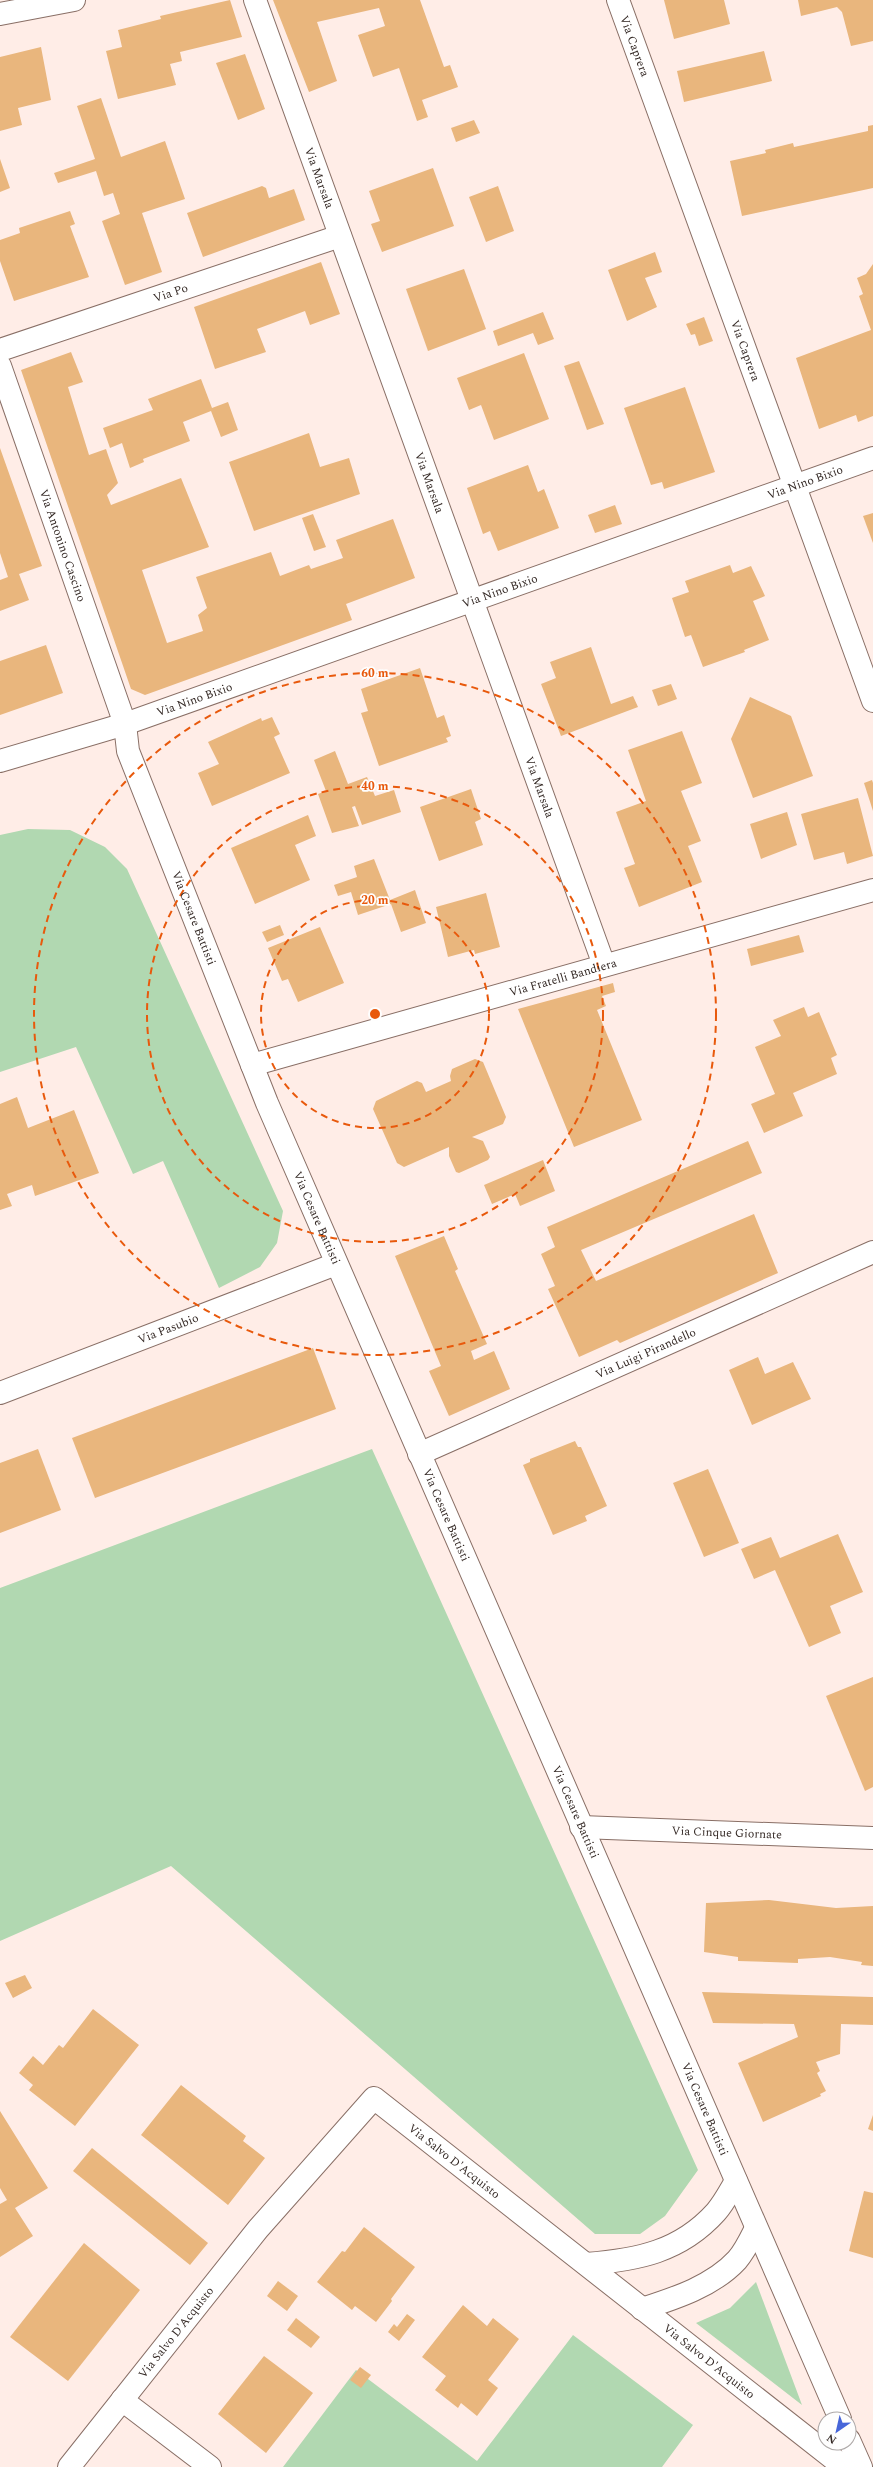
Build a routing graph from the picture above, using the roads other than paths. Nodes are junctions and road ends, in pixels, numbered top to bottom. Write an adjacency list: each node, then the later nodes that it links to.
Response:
1 (74, 0): 4 (street)
2 (255, 0): 5 (street, Via Marsala)
3 (618, 0): 9 (street, Via Caprera)
4 (0, 14)
5 (340, 236): 6 (street, Via Po); 10 (street, Via Marsala)
6 (0, 350)
7 (0, 366): 12 (street, Via Antonino Cascino)
8 (873, 458): 9 (street, Via Nino Bixio)
9 (795, 486): 10 (street, Via Nino Bixio); 11 (street, Via Caprera)
10 (473, 600): 12 (street, Via Nino Bixio); 15 (street, Via Marsala)
11 (873, 701)
12 (125, 724): 13 (street); 16 (street, Via Cesare Battisti)
13 (0, 761)
14 (873, 890): 15 (street, Via Fratelli Bandiera)
15 (604, 966): 16 (street, Via Fratelli Bandiera)
16 (252, 1065): 18 (street, Via Cesare Battisti)
17 (873, 1252): 20 (street, Via Luigi Pirandello)
18 (336, 1264): 19 (street, Via Pasubio); 20 (street, Via Cesare Battisti)
19 (0, 1393)
20 (418, 1454): 21 (street, Via Cesare Battisti)
21 (581, 1827): 22 (street, Via Cinque Giornate); 23 (street, Via Cesare Battisti)
22 (873, 1838)
23 (736, 2181): 24 (street, Via Cesare Battisti); 25 (street)
24 (756, 2228): 26 (street); 28 (street, Via Cesare Battisti)
25 (586, 2264): 26 (street, Via Salvo D'Acquisto); 27 (street, Via Salvo D'Acquisto)
26 (642, 2309): 32 (street, Via Salvo D'Acquisto)
27 (122, 2400): 30 (street, Via Salvo D'Acquisto); 31 (street)
28 (836, 2411)
29 (854, 2451): 33 (street)
30 (69, 2467)
31 (210, 2467)
32 (844, 2467)
33 (861, 2467)

